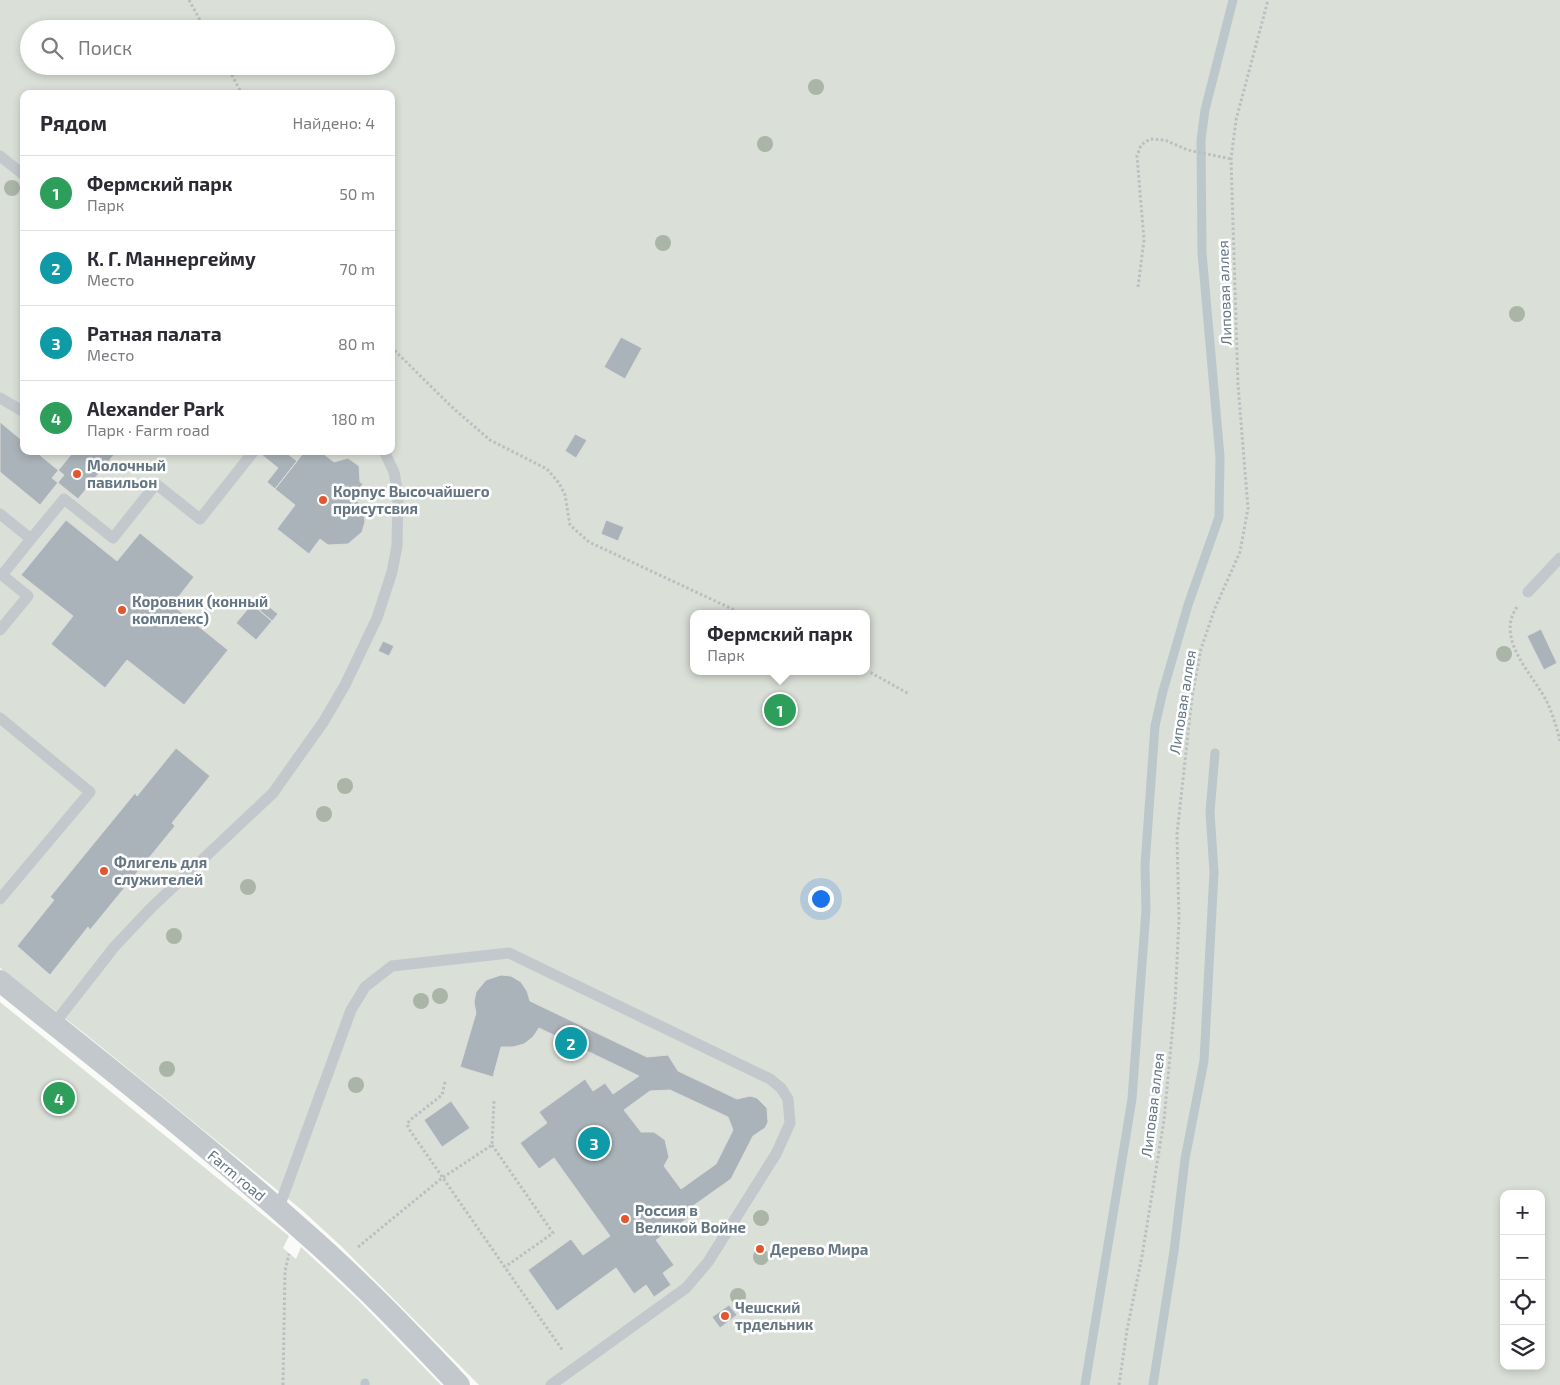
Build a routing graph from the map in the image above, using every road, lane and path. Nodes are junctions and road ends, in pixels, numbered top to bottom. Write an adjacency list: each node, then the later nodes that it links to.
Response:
1 (189, 0): 3 (path)
2 (1268, 0): 7 (path, Липовая аллея)
3 (200, 20)
4 (232, 75): 5 (path)
5 (240, 90)
6 (0, 156): 8 (lane)
7 (1232, 159): 9 (path); 40 (path, Липовая аллея)
8 (20, 172)
9 (1138, 287)
10 (395, 352): 19 (path)
11 (0, 398): 12 (lane)
12 (20, 410)
13 (251, 455): 16 (lane)
14 (386, 455): 27 (lane)
15 (0, 514): 16 (lane)
16 (31, 539): 20 (lane)
17 (1560, 558): 18 (lane)
18 (1528, 592): 24 (path)
19 (734, 610)
20 (0, 630)
21 (870, 672): 22 (path)
22 (909, 694)
23 (0, 718): 25 (lane)
24 (1560, 741)
25 (0, 899)
26 (0, 981): 27 (street, Farm road)
27 (54, 1024): 32 (street, Farm road)
28 (445, 1082): 31 (path)
29 (494, 1100): 30 (path)
30 (492, 1145): 31 (path); 35 (path)
31 (442, 1178): 34 (path); 35 (path)
32 (278, 1210): 34 (street, Farm road); 36 (lane)
33 (289, 1253): 37 (path)
34 (338, 1263): 38 (street, Farm road)
35 (505, 1268): 36 (path)
36 (575, 1367): 39 (lane)
37 (283, 1385)
38 (459, 1385)
39 (550, 1385)
40 (1119, 1385)

